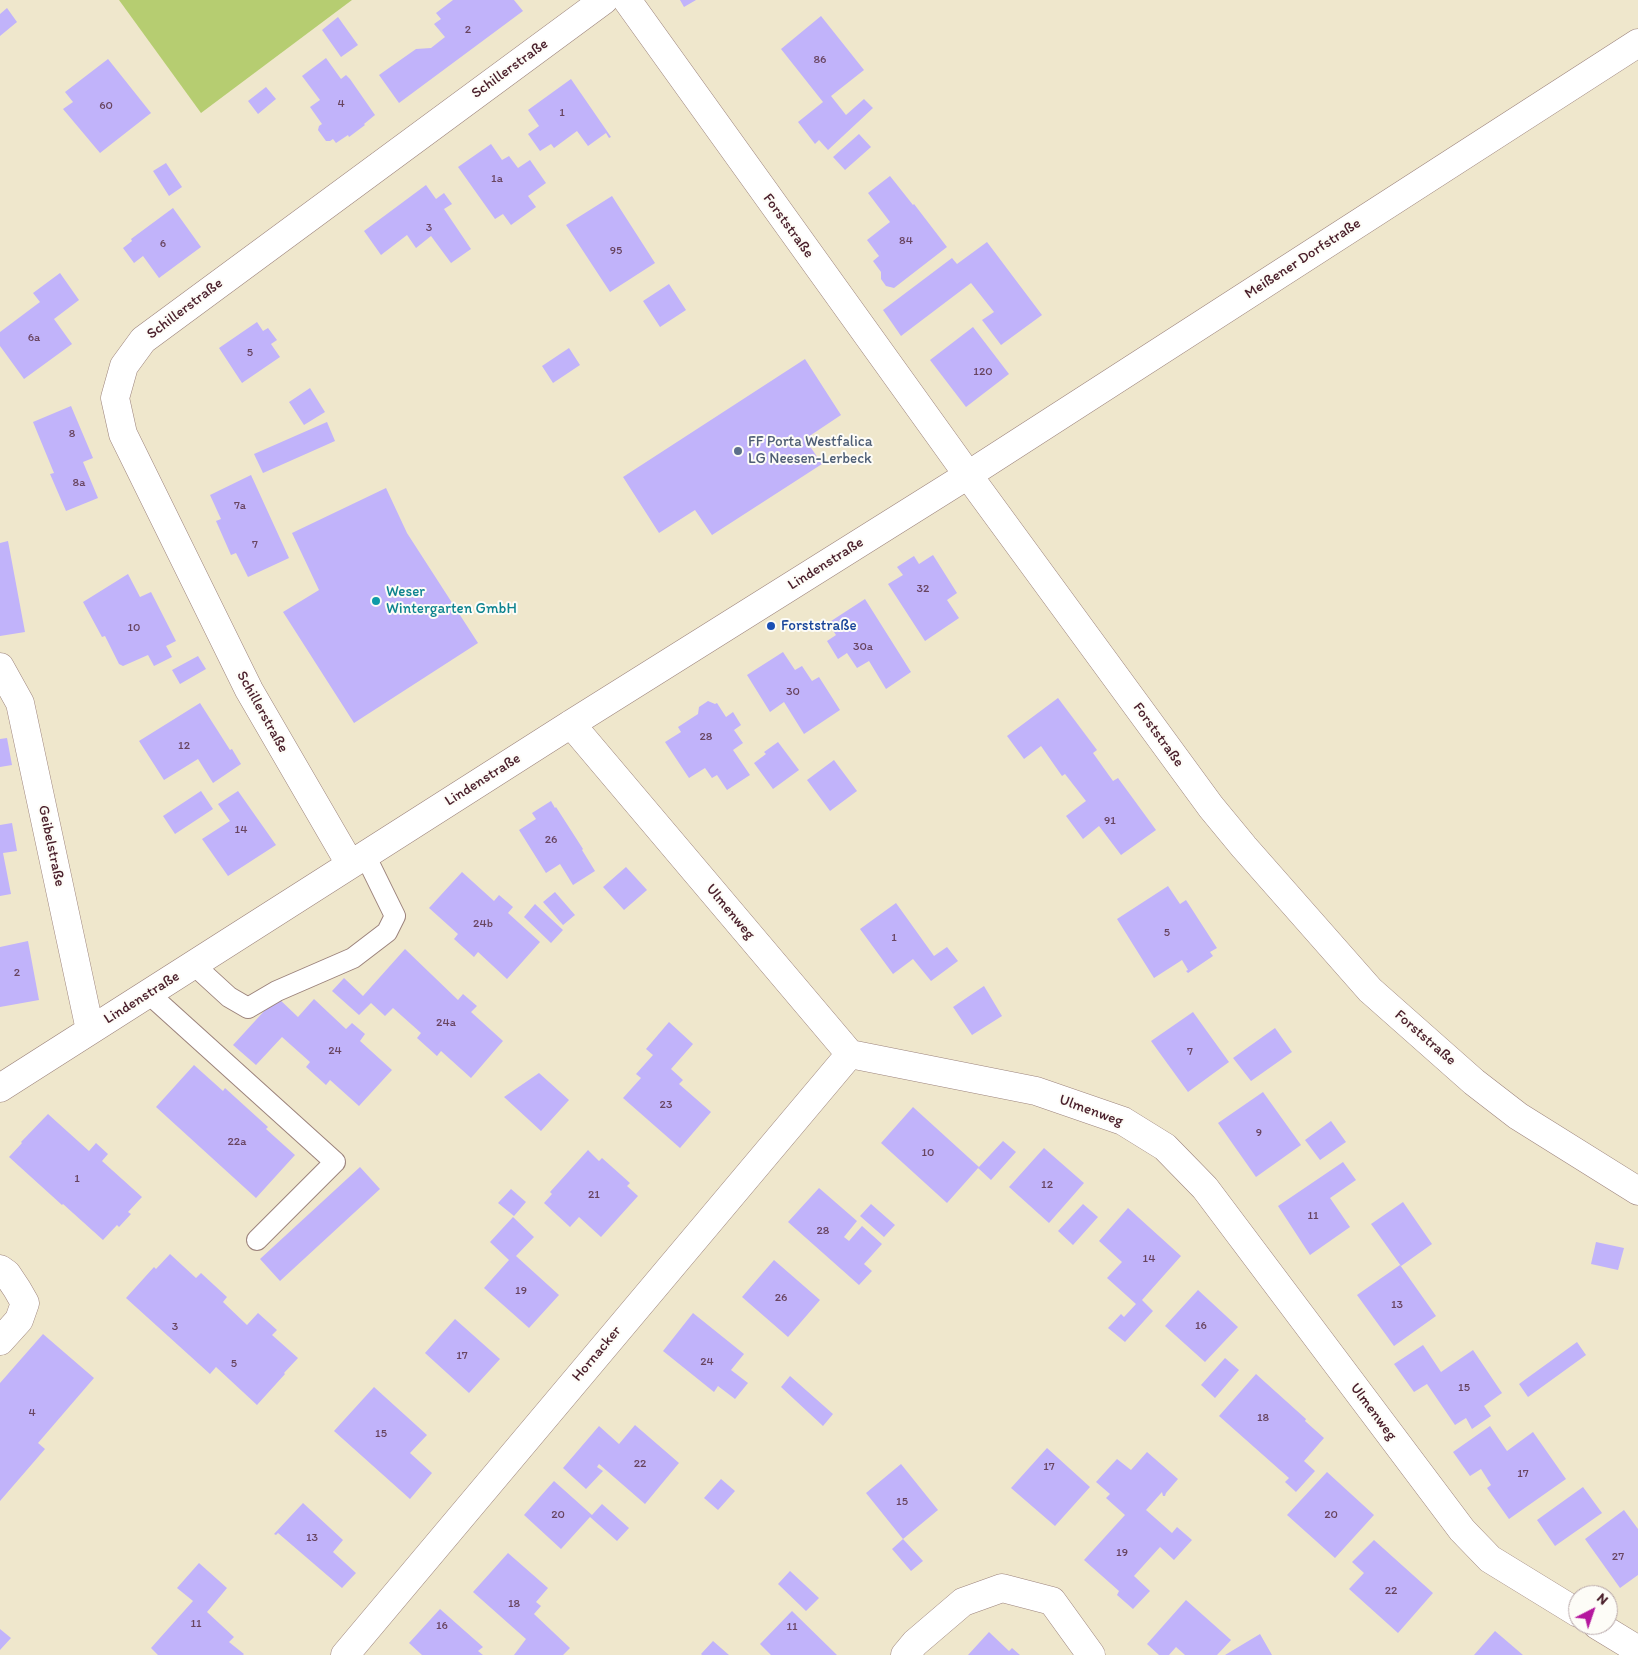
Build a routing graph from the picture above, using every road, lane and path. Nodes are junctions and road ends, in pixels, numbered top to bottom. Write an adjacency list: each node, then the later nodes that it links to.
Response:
1 (604, 0): 7 (street, Schillerstraße)
2 (627, 0): 4 (street, Forststraße)
3 (1638, 43): 4 (street, Meißener Dorfstraße)
4 (968, 475): 6 (street, Lindenstraße); 13 (street, Forststraße)
5 (0, 667): 10 (street, Geibelstraße)
6 (571, 724): 7 (street, Lindenstraße); 11 (street, Ulmenweg)
7 (357, 860): 8 (street, Lindenstraße); 8 (lane)
8 (194, 965): 9 (street, Lindenstraße)
9 (148, 994): 10 (street, Lindenstraße); 14 (lane)
10 (90, 1030): 12 (street, Lindenstraße)
11 (850, 1054): 17 (street, Ulmenweg); 20 (street, Hornacker)
12 (0, 1088)
13 (1638, 1190)
14 (257, 1240)
15 (0, 1269): 16 (street)
16 (0, 1341)
17 (1568, 1607)
18 (1614, 1635): 19 (street)
19 (1638, 1650)
20 (345, 1655)
21 (905, 1655): 22 (street)
22 (1092, 1655)

